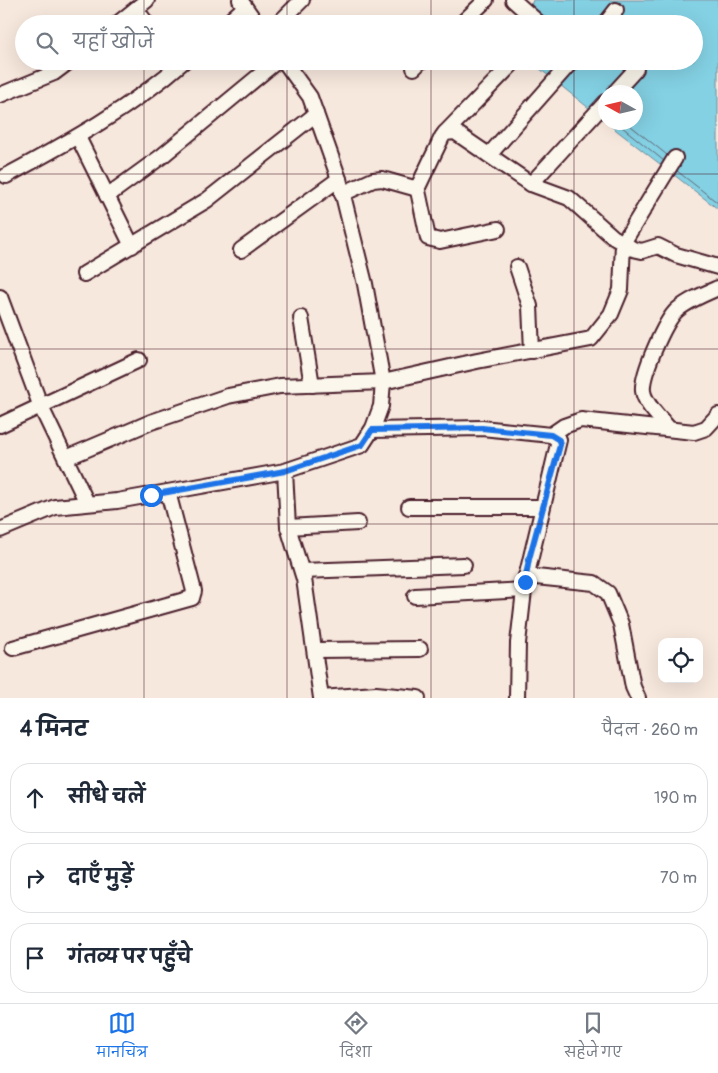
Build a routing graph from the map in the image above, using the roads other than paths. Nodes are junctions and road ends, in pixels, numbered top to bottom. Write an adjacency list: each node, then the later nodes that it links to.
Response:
1 (148, 0): 6 (street)
2 (302, 0): 12 (street)
3 (486, 0): 13 (street)
4 (512, 0): 14 (street)
5 (243, 3): 10 (street); 11 (street)
6 (136, 9): 8 (street); 9 (street)
7 (616, 10): 15 (street)
8 (128, 15)
9 (141, 15)
10 (233, 15)
11 (251, 15)
12 (287, 15)
13 (470, 15)
14 (530, 15)
15 (612, 15)
16 (58, 70): 24 (street)
17 (172, 70): 28 (street)
18 (266, 70): 36 (street)
19 (290, 70): 26 (street)
20 (506, 70): 27 (street)
21 (564, 70): 29 (street)
22 (635, 70): 23 (street)
23 (621, 85)
24 (0, 95)
25 (598, 111): 33 (street)
26 (316, 114): 32 (street); 39 (street)
27 (445, 133): 29 (street); 34 (street)
28 (78, 138): 31 (street); 36 (street)
29 (489, 155): 33 (street)
30 (675, 158): 38 (street)
31 (6, 176)
32 (339, 179): 35 (street); 40 (street)
33 (531, 184): 38 (street)
34 (417, 186): 35 (street); 37 (street)
35 (342, 194): 49 (street)
36 (107, 196): 39 (street)
37 (498, 229)
38 (623, 243): 42 (street); 47 (street)
39 (132, 246): 43 (street)
40 (241, 250)
41 (517, 267): 47 (street)
42 (718, 267)
43 (84, 274)
44 (718, 288): 54 (street)
45 (0, 297): 51 (street)
46 (301, 318): 50 (street)
47 (532, 351): 49 (street)
48 (139, 360): 51 (street)
49 (384, 382): 50 (street); 55 (street)
50 (312, 385): 57 (street)
51 (41, 407): 53 (street); 57 (street)
52 (718, 415): 54 (street)
53 (0, 425)
54 (669, 429): 56 (street)
55 (372, 430): 56 (street); 58 (street)
56 (551, 435): 61 (street)
57 (66, 458): 60 (street)
58 (285, 471): 59 (street); 64 (street)
59 (168, 492): 60 (street); 70 (street)
60 (87, 502): 65 (street)
61 (542, 506): 62 (street); 68 (street)
62 (409, 507)
63 (358, 523): 64 (street)
64 (288, 527): 67 (street)
65 (0, 530)
66 (464, 565): 67 (street)
67 (302, 571): 72 (street)
68 (525, 583): 69 (street); 74 (street); 75 (street)
69 (415, 596)
70 (13, 648)
71 (420, 649): 72 (street)
72 (315, 650): 73 (street)
73 (418, 698)
74 (517, 698)
75 (638, 698)

